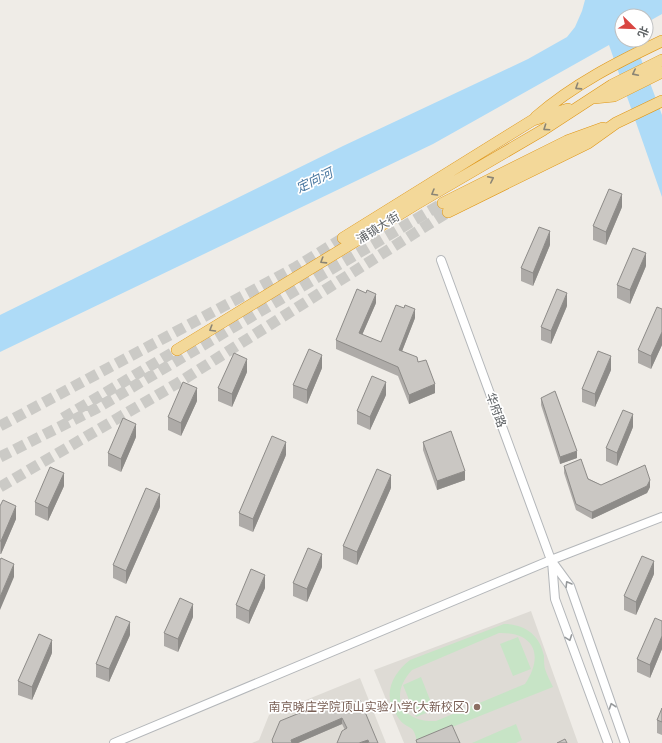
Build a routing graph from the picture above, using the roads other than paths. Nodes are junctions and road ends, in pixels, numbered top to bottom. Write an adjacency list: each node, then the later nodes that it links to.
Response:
1 (662, 41): 5 (highway, one-way to 5)
2 (660, 67): 4 (highway, 浦镇大街, one-way to 4)
3 (662, 101): 6 (highway, one-way to 3)
4 (578, 106): 5 (highway, 浦镇大街); 9 (highway, 浦镇大街, one-way to 9)
5 (533, 120): 7 (highway, 浦镇大街)
6 (446, 208)
7 (343, 238)
8 (441, 260): 11 (street, 华府路)
9 (177, 350)
10 (662, 517): 11 (street)
11 (551, 560): 12 (street); 13 (street, 华府路, one-way to 13); 14 (street, 华府路, one-way to 11)
12 (114, 743)
13 (608, 743)
14 (625, 743)

